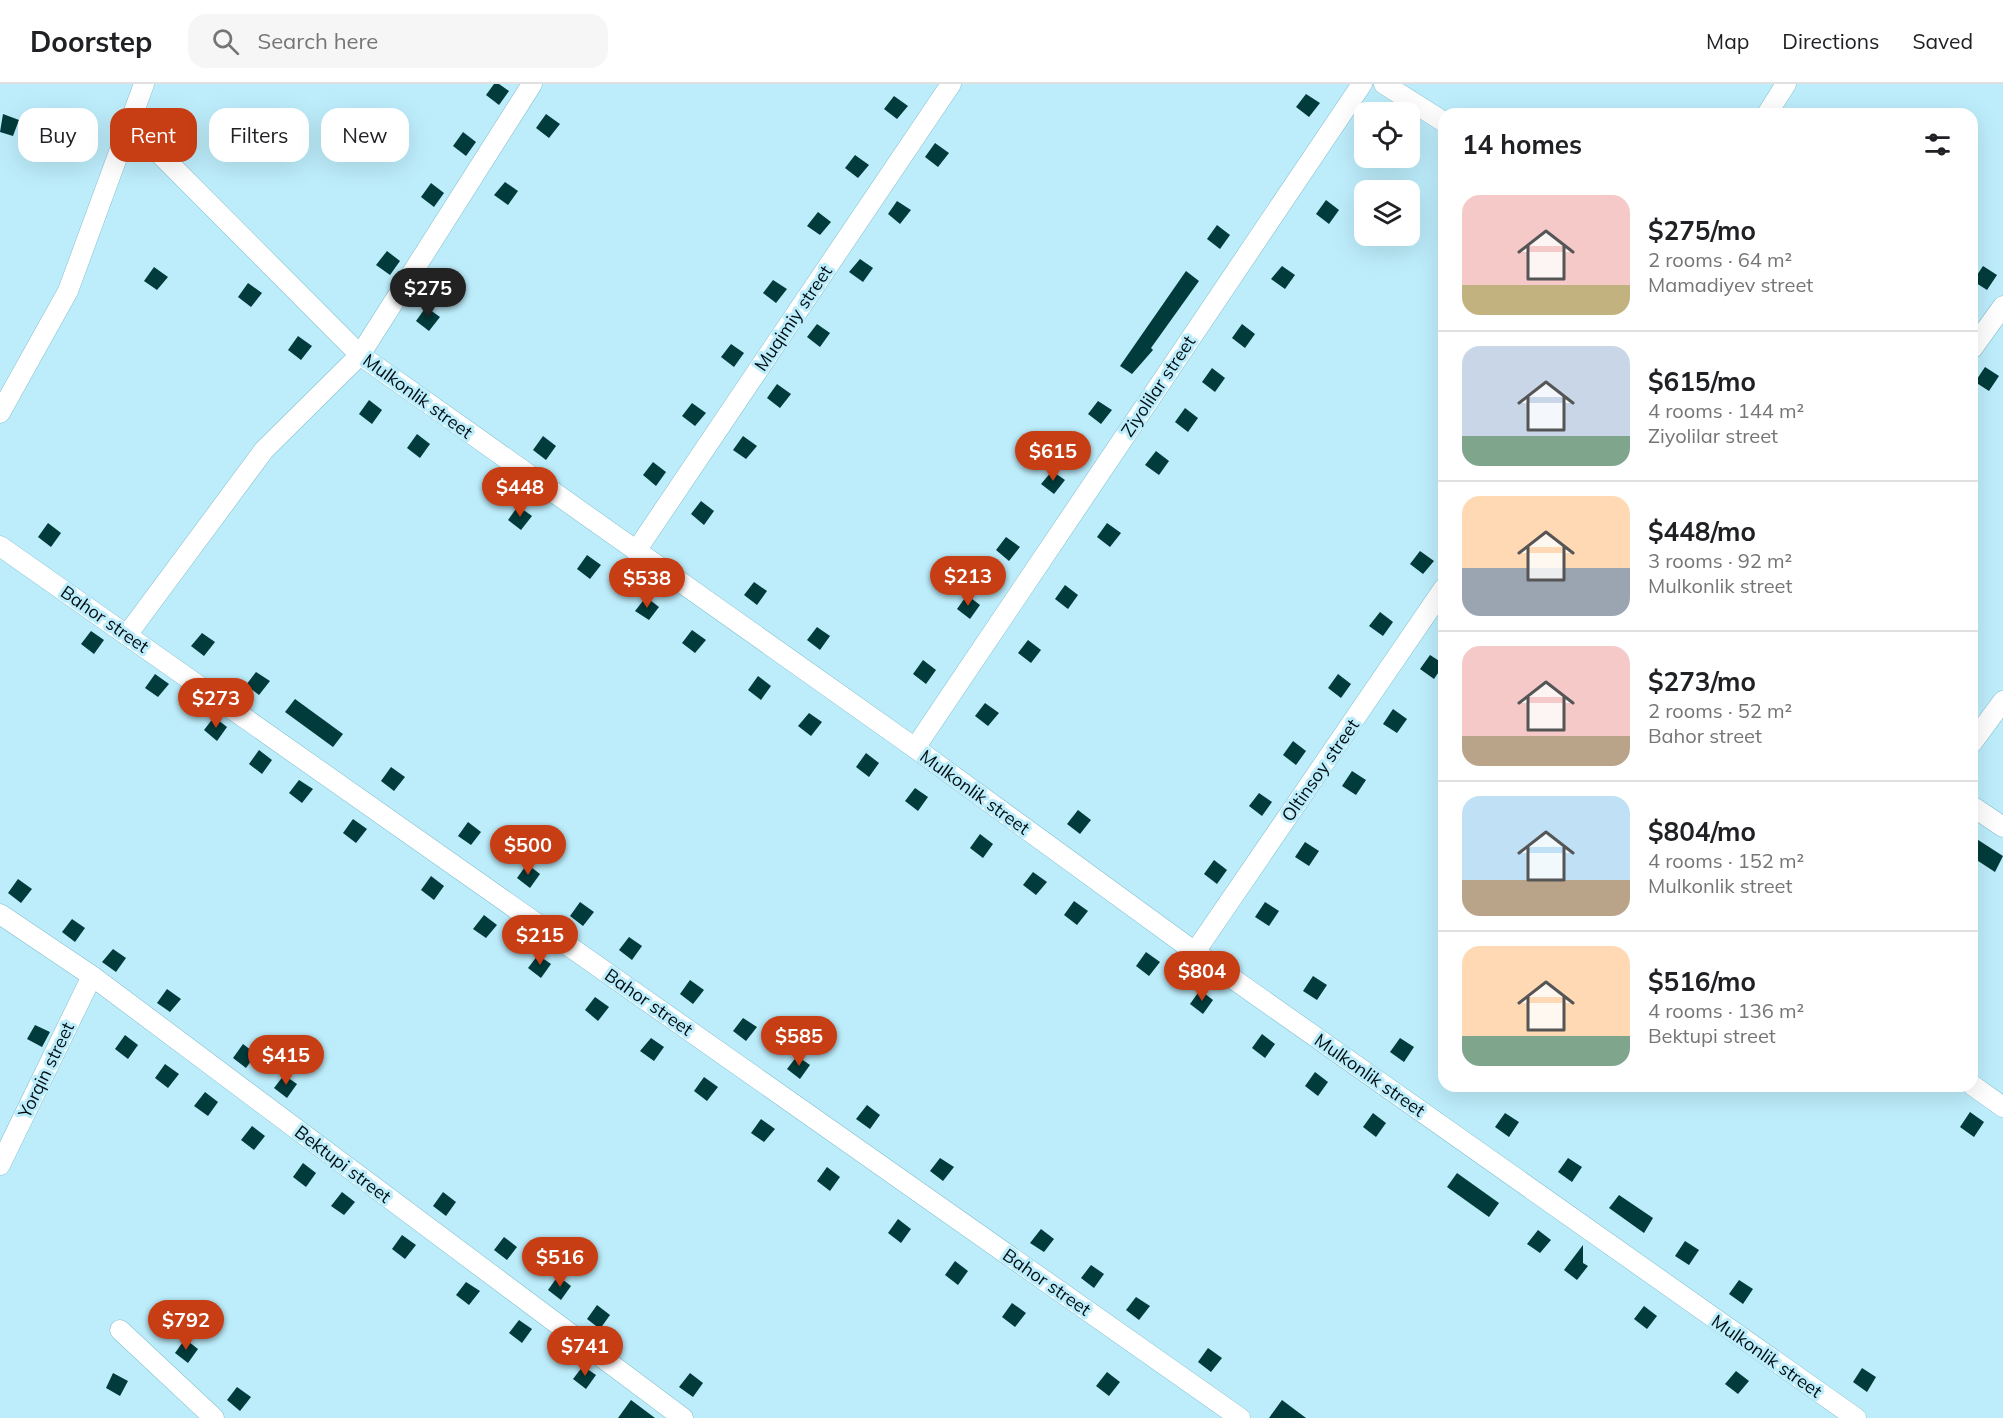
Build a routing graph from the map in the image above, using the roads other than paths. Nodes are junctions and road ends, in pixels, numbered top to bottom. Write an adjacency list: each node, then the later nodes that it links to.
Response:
1 (144, 84): 7 (street)
2 (532, 84): 14 (street)
3 (951, 84): 17 (street, Muqimiy street)
4 (1362, 84): 22 (street, Ziyolilar street)
5 (1384, 84): 9 (street)
6 (1786, 84): 8 (street)
7 (136, 108)
8 (1771, 108)
9 (1438, 118)
10 (116, 162): 15 (street)
11 (168, 162): 14 (street, Mulkonlik street)
12 (2003, 306): 13 (street)
13 (1978, 341)
14 (360, 355): 17 (street, Mulkonlik street); 19 (street)
15 (0, 413)
16 (0, 546): 19 (street, Bahor street)
17 (636, 551): 22 (street, Mulkonlik street)
18 (1438, 597): 26 (street, Oltinsoy street)
19 (127, 635): 34 (street, Bahor street)
20 (2003, 701): 21 (street)
21 (1978, 735)
22 (915, 748): 26 (street, Mulkonlik street)
23 (1978, 810): 24 (street)
24 (2003, 827)
25 (0, 914): 27 (street, Bektupi street)
26 (1195, 951): 35 (street, Mulkonlik street)
27 (92, 976): 30 (street, Yorqin street); 33 (street, Bektupi street)
28 (1978, 1090): 29 (street)
29 (2003, 1107)
30 (0, 1165)
31 (120, 1330): 32 (street)
32 (214, 1418)
33 (683, 1418)
34 (1240, 1418)
35 (1856, 1418)

